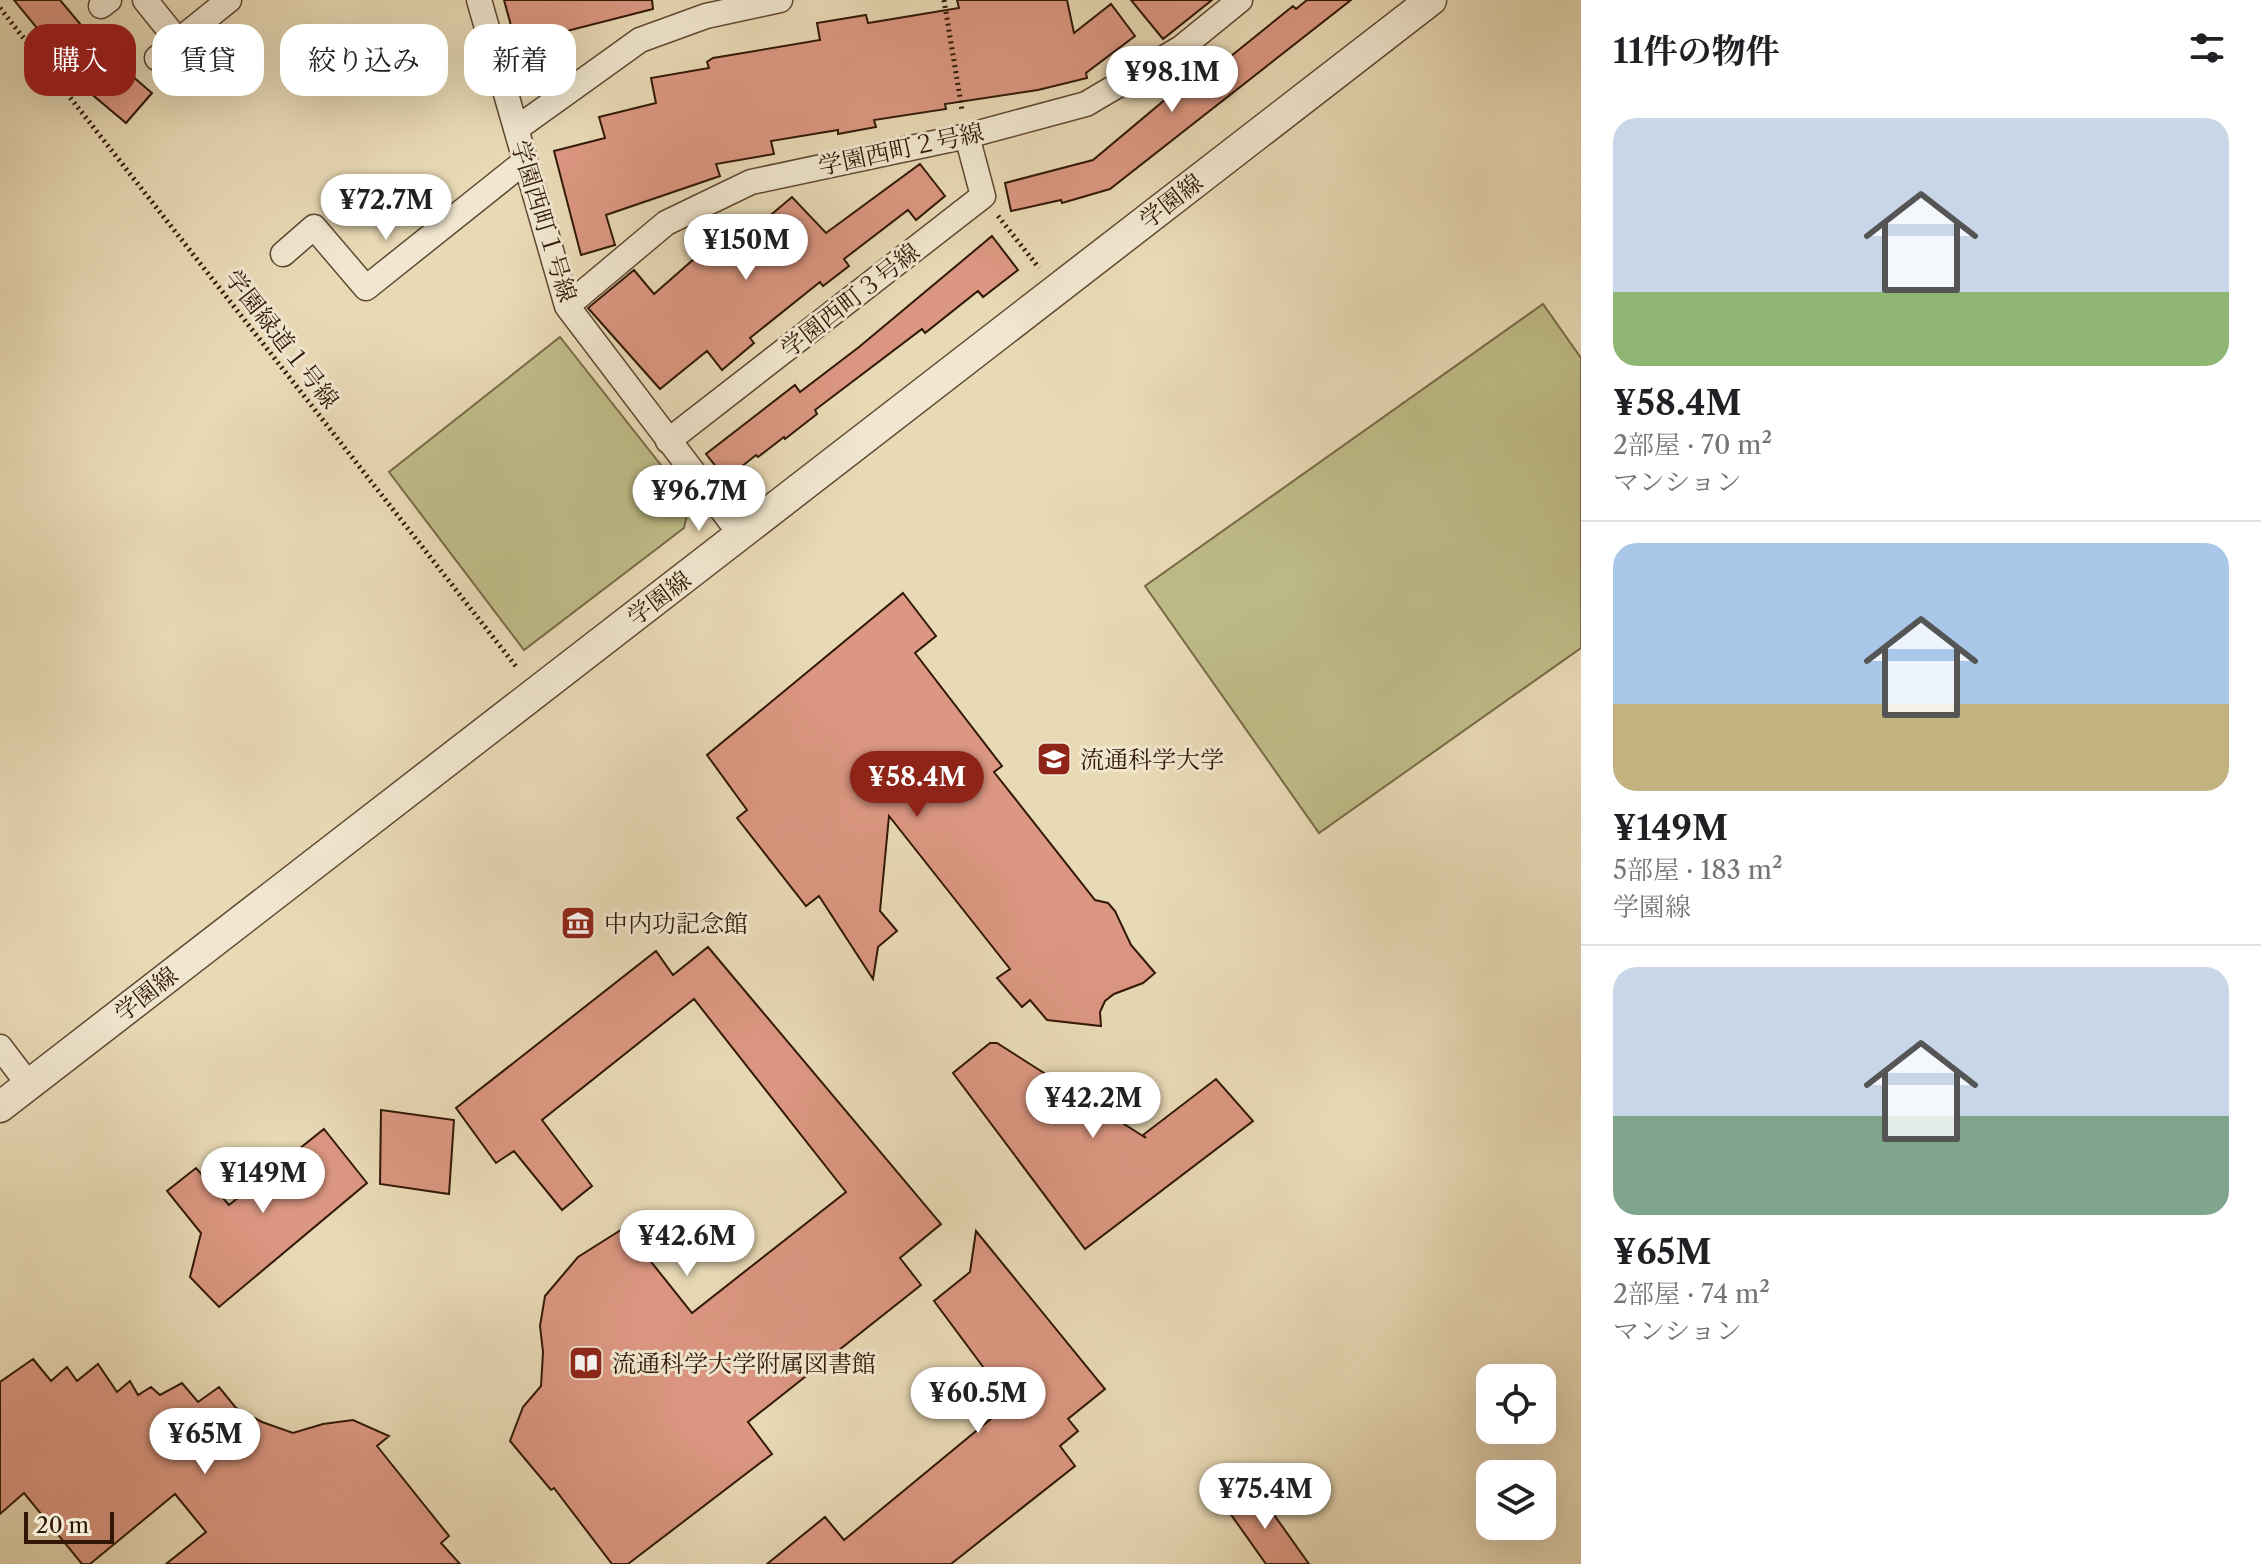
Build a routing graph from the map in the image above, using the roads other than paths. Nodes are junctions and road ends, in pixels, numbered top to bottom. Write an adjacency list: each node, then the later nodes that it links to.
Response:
1 (145, 0): 7 (street)
2 (229, 0): 8 (street)
3 (479, 0): 9 (street, 学園西町１号線)
4 (780, 0): 9 (street)
5 (1240, 0): 10 (street, 学園西町２号線)
6 (1412, 6): 15 (street, 学園線)
7 (164, 24)
8 (199, 24)
9 (516, 129): 11 (street, 学園西町１号線)
10 (967, 136): 13 (street, 学園西町２号線); 14 (street, 学園西町３号線)
11 (524, 162): 12 (street); 13 (street, 学園西町１号線)
12 (283, 254)
13 (567, 306): 14 (street, 学園西町１号線)
14 (668, 441): 15 (street, 学園西町１号線)
15 (741, 535): 17 (street, 学園線)
16 (0, 1047): 17 (street)
17 (29, 1085): 18 (street, 学園線)
18 (0, 1107)

